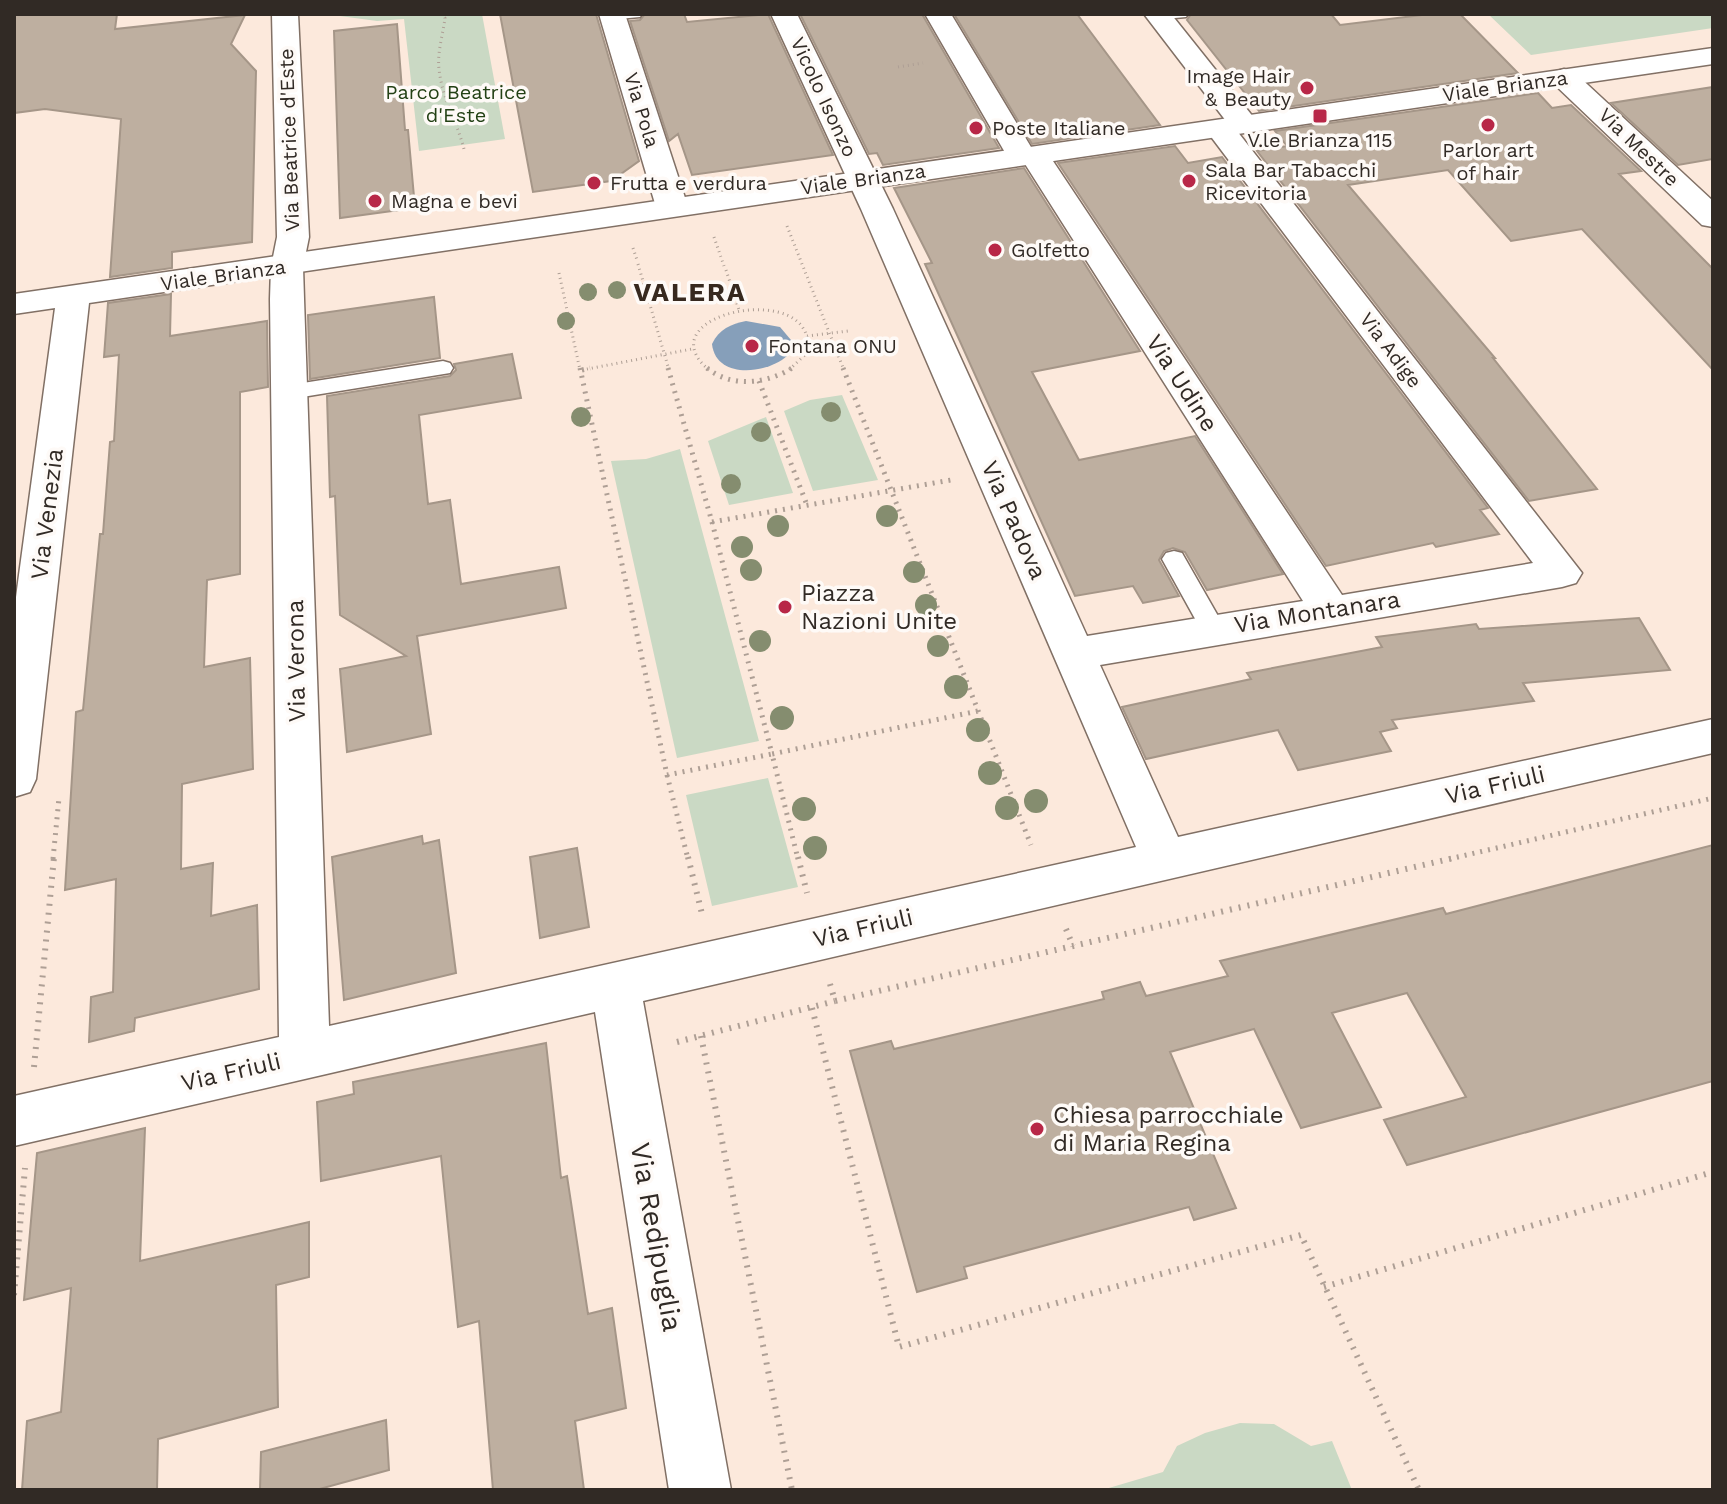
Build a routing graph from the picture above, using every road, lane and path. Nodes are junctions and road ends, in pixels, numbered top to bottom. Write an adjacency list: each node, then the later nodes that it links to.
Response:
1 (285, 14): 18 (street, Via Beatrice d'Este)
2 (441, 14): 10 (path)
3 (784, 14): 12 (street, Vicolo Isonzo)
4 (938, 14): 11 (street, Via Udine)
5 (619, 15): 14 (street, Via Pola)
6 (1166, 15): 9 (street, Via Adige)
7 (1713, 56): 8 (street, Viale Brianza)
8 (1564, 78): 9 (street, Viale Brianza); 15 (street, Via Mestre)
9 (1232, 126): 11 (street, Viale Brianza); 37 (street, Via Adige)
10 (464, 149)
11 (1028, 156): 12 (street, Viale Brianza); 38 (street, Via Udine)
12 (862, 179): 13 (street, Viale Brianza); 32 (street, Via Padova)
13 (795, 189): 14 (street, Viale Brianza); 24 (path)
14 (672, 207): 18 (street, Viale Brianza)
15 (1713, 218)
16 (714, 235): 22 (path)
17 (638, 264): 27 (path)
18 (287, 267): 20 (street, Viale Brianza); 31 (street, Via Verona)
19 (559, 273): 29 (path)
20 (73, 296): 21 (street, Viale Brianza); 45 (street, Via Venezia)
21 (14, 304)
22 (739, 310): 25 (path); 26 (path)
23 (848, 331): 24 (path)
24 (831, 333): 25 (path); 33 (path)
25 (807, 336): 30 (path)
26 (692, 349): 27 (path); 30 (path)
27 (666, 354): 29 (path); 35 (path)
28 (443, 368): 31 (lane)
29 (582, 370): 44 (path)
30 (759, 381): 34 (path)
31 (290, 392): 57 (street, Via Verona)
32 (993, 473): 33 (path); 40 (street, Via Padova)
33 (891, 491): 34 (path); 41 (path)
34 (807, 505): 35 (path)
35 (712, 522): 43 (path)
36 (1174, 559): 39 (lane)
37 (1562, 573): 38 (street, Via Montanara)
38 (1331, 611): 39 (street, Via Montanara)
39 (1213, 629): 40 (street, Via Montanara)
40 (1074, 654): 48 (street, Via Padova)
41 (978, 711): 43 (path); 49 (path)
42 (1713, 736): 48 (street, Via Friuli)
43 (772, 754): 44 (path); 50 (path)
44 (667, 775): 51 (path)
45 (14, 779)
46 (60, 786): 59 (path)
47 (1713, 798): 52 (path)
48 (1165, 860): 49 (street, Via Friuli)
49 (1048, 887): 50 (street, Via Friuli); 52 (path)
50 (806, 920): 53 (street, Via Friuli); 54 (path)
51 (704, 922)
52 (1073, 946): 54 (path)
53 (615, 985): 57 (street, Via Friuli); 58 (street, Via Redipuglia)
54 (835, 1001): 55 (path)
55 (812, 1008): 56 (path); 61 (path)
56 (701, 1036): 58 (path); 64 (path)
57 (305, 1055): 59 (street, Via Friuli)
58 (627, 1055): 63 (street, Via Redipuglia)
59 (22, 1120): 62 (path)
60 (1713, 1172): 61 (path)
61 (1324, 1287): 65 (path)
62 (14, 1295)
63 (700, 1490)
64 (792, 1490)
65 (1419, 1490)

